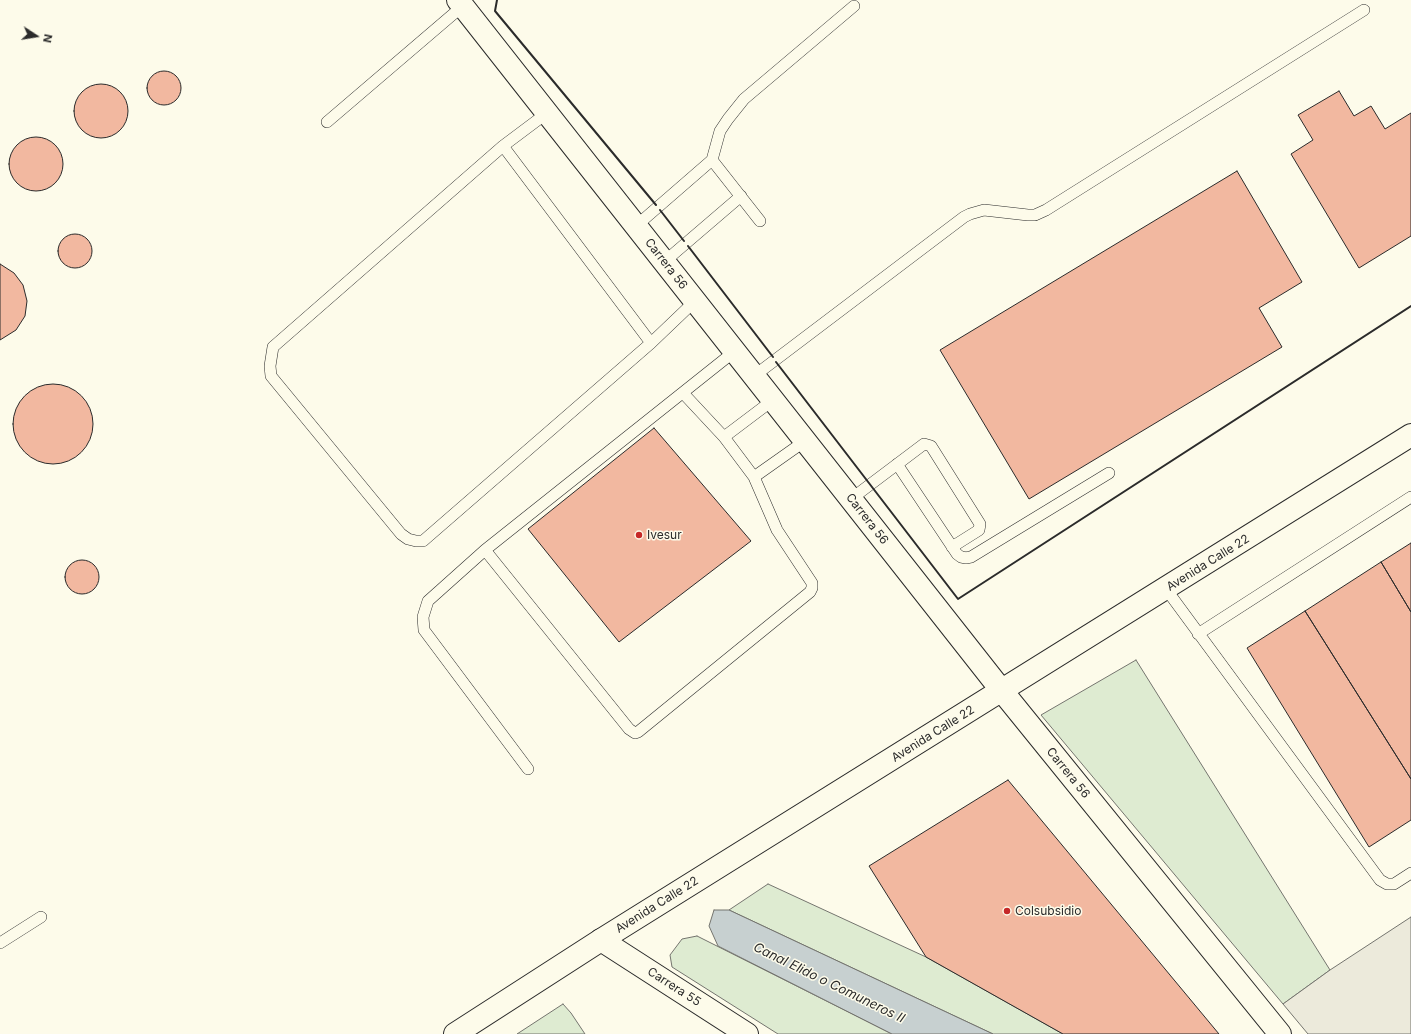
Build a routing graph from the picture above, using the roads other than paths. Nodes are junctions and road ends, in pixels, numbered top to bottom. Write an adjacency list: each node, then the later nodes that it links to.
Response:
1 (464, 2): 4 (street, Carrera 56); 5 (lane)
2 (854, 6): 7 (lane)
3 (1364, 10): 15 (lane)
4 (547, 113): 6 (lane); 10 (street, Carrera 56)
5 (327, 122)
6 (503, 146): 13 (lane); 13 (lane)
7 (712, 160): 8 (lane); 10 (lane)
8 (741, 196): 9 (lane); 11 (lane)
9 (760, 221)
10 (636, 226): 11 (street, Carrera 56)
11 (664, 262): 12 (street, Carrera 56)
12 (695, 301): 13 (lane); 14 (street, Carrera 56)
13 (651, 343)
14 (735, 351): 15 (street, Carrera 56); 16 (lane)
15 (754, 376): 17 (street, Carrera 56)
16 (683, 393): 19 (lane); 27 (lane)
17 (773, 400): 19 (lane); 20 (street, Carrera 56)
18 (1411, 435): 28 (street, Avenida Calle 22)
19 (724, 437): 23 (lane)
20 (805, 441): 23 (lane); 25 (street, Carrera 56)
21 (897, 464): 25 (lane); 26 (lane); 26 (lane)
22 (1109, 473): 26 (lane)
23 (754, 477): 27 (lane)
24 (1411, 497): 29 (lane)
25 (851, 499): 30 (street, Carrera 56)
26 (952, 547)
27 (485, 550): 31 (lane)
28 (1166, 589): 29 (lane); 30 (street, Avenida Calle 22)
29 (1198, 634): 32 (lane)
30 (1002, 691): 34 (street, Avenida Calle 22); 38 (street, Carrera 56)
31 (528, 769)
32 (1411, 873)
33 (41, 917): 35 (lane)
34 (601, 940): 36 (street, Avenida Calle 22); 37 (street, Carrera 55)
35 (0, 943)
36 (455, 1034)
37 (747, 1034)
38 (1280, 1034)

